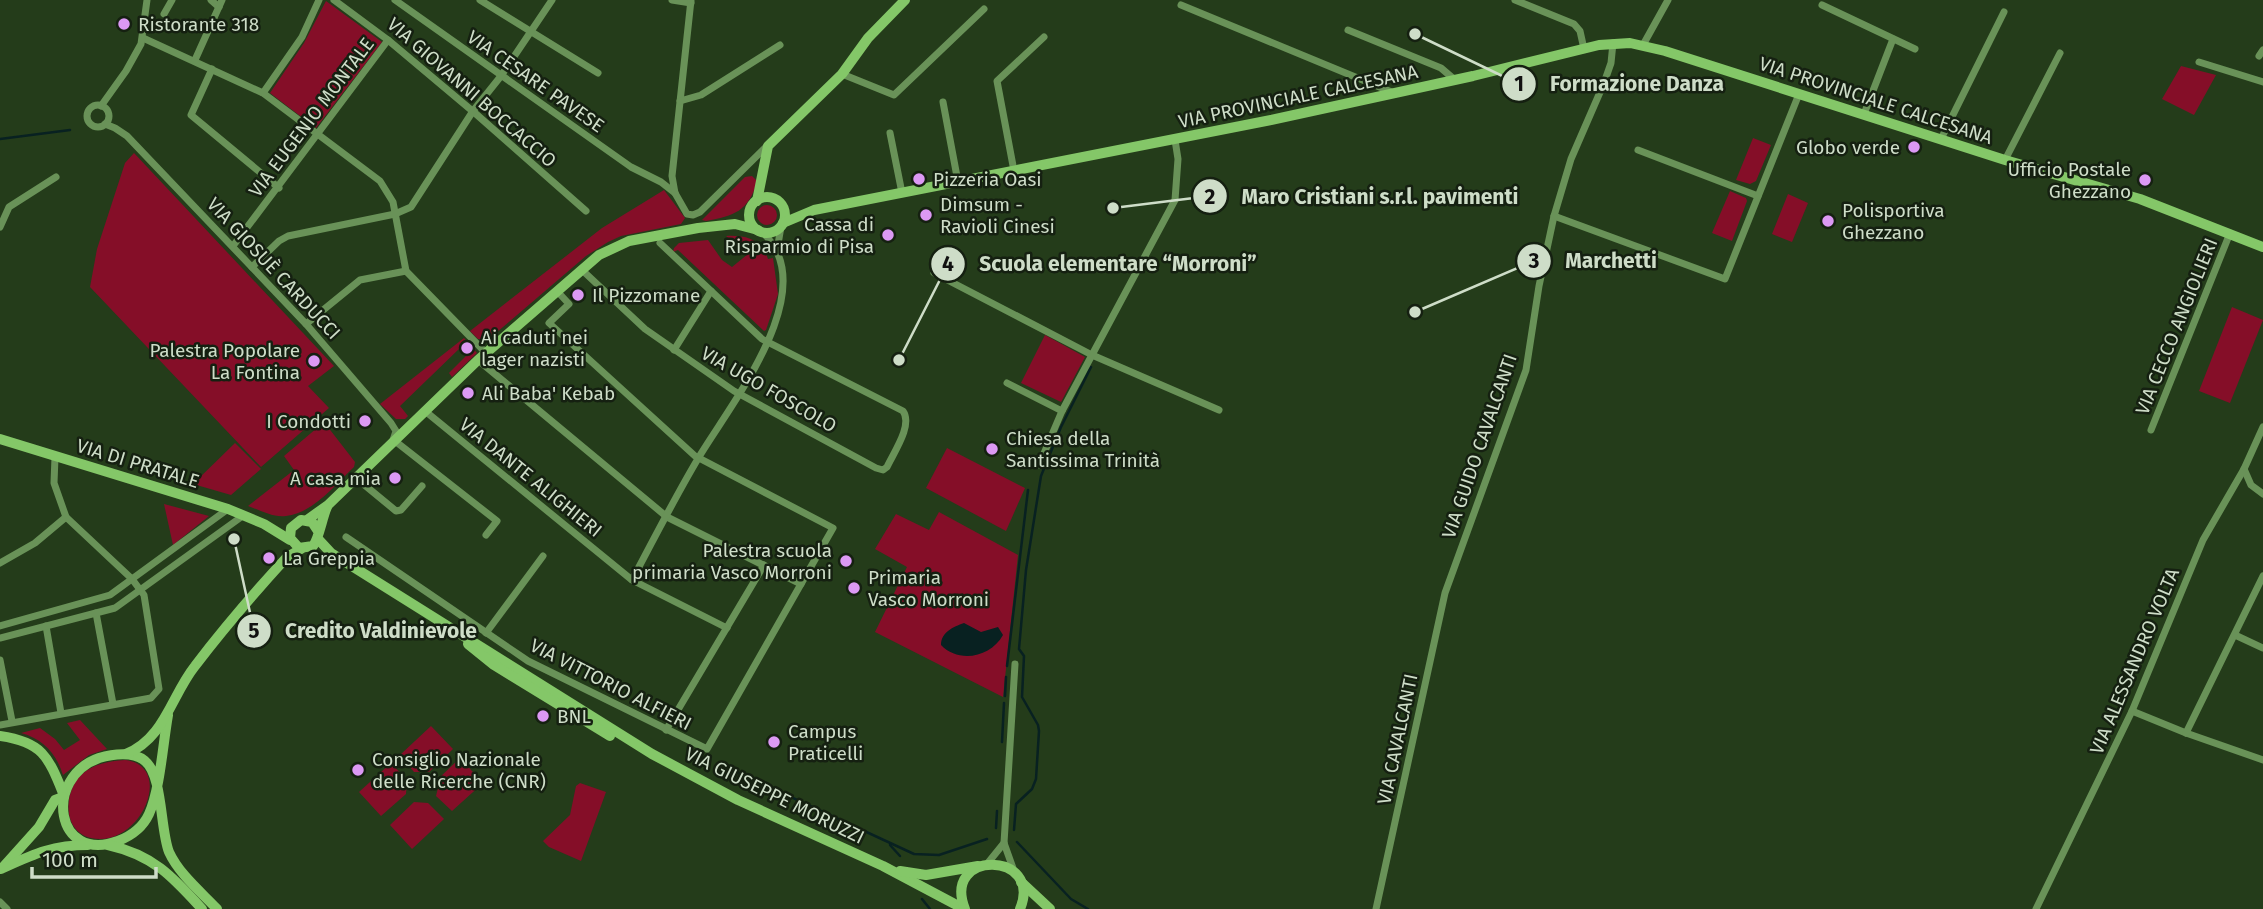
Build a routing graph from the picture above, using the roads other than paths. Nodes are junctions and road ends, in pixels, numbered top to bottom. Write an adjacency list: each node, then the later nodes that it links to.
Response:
1 (146, 0): 23 (street, VIA GIOSUÈ CARDUCCI)
2 (172, 0): 19 (street)
3 (211, 0): 14 (street)
4 (319, 0): 40 (street)
5 (334, 0): 25 (street, VIA GIOVANNI BOCCACCIO)
6 (395, 0): 37 (street, VIA CESARE PAVESE)
7 (480, 0): 21 (street)
8 (552, 0): 21 (street)
9 (672, 0): 13 (street)
10 (905, 0): 36 (main road)
11 (1515, 0): 29 (street)
12 (1668, 0): 28 (street)
13 (691, 1): 43 (street)
14 (221, 3): 32 (street)
15 (1181, 5): 41 (street)
16 (1822, 5): 24 (street)
17 (984, 9): 36 (street)
18 (2004, 12): 51 (street)
19 (164, 14)
20 (1348, 30): 38 (street)
21 (532, 31): 35 (street); 37 (street)
22 (1044, 37): 58 (street)
23 (143, 38): 32 (street); 45 (street, VIA GIOSUÈ CARDUCCI)
24 (1893, 39): 30 (street); 47 (street)
25 (388, 40): 46 (street, VIA GIOVANNI BOCCACCIO); 50 (street, VIA EUGENIO MONTALE)
26 (1613, 43): 28 (main road, VIA PROVINCIALE CALCESANA); 29 (main road, VIA PROVINCIALE CALCESANA); 72 (street, VIA GUIDO CAVALCANTI)
27 (780, 45): 43 (street)
28 (1643, 45): 42 (main road, VIA PROVINCIALE CALCESANA)
29 (1584, 49): 38 (main road, VIA PROVINCIALE CALCESANA)
30 (1915, 49)
31 (2060, 53): 55 (street)
32 (195, 60): 34 (street)
33 (2199, 62): 39 (street)
34 (212, 69): 40 (street); 63 (street)
35 (598, 73)
36 (842, 74): 53 (main road)
37 (502, 76): 46 (street); 61 (street, VIA CESARE PAVESE)
38 (1455, 80): 41 (main road, VIA PROVINCIALE CALCESANA)
39 (2263, 82)
40 (263, 93): 50 (street)
41 (1394, 93): 52 (main road, VIA PROVINCIALE CALCESANA)
42 (1799, 94): 47 (main road, VIA PROVINCIALE CALCESANA); 66 (street)
43 (680, 101): 59 (street)
44 (943, 102): 62 (street)
45 (101, 106): 48 (street); 48 (street, VIA GIOSUÈ CARDUCCI)
46 (473, 111): 70 (street, VIA GIOVANNI BOCCACCIO); 71 (street)
47 (1864, 114): 51 (main road, VIA PROVINCIALE CALCESANA)
48 (105, 124): 79 (street, VIA GIOSUÈ CARDUCCI)
49 (890, 133): 65 (street)
50 (317, 134): 63 (street, VIA EUGENIO MONTALE); 71 (street)
51 (1941, 139): 55 (main road, VIA PROVINCIALE CALCESANA)
52 (1175, 140): 58 (main road, VIA PROVINCIALE CALCESANA); 91 (street)
53 (768, 146): 56 (street); 57 (main road)
54 (1638, 150): 66 (street)
55 (2005, 160): 77 (main road, VIA PROVINCIALE CALCESANA)
56 (744, 168): 57 (street); 64 (street)
57 (762, 170): 67 (main road); 68 (main road)
58 (1014, 171): 62 (main road, VIA PROVINCIALE CALCESANA)
59 (672, 176): 61 (street); 64 (street)
60 (56, 177): 75 (street)
61 (662, 182): 64 (street, VIA CESARE PAVESE)
62 (958, 182): 65 (main road, VIA PROVINCIALE CALCESANA)
63 (279, 188): 79 (street, VIA EUGENIO MONTALE)
64 (675, 192)
65 (902, 193): 69 (main road, VIA PROVINCIALE CALCESANA)
66 (1758, 196): 72 (street)
67 (779, 203): 68 (main road); 69 (main road, VIA PROVINCIALE CALCESANA); 74 (main road)
68 (753, 206): 73 (main road); 76 (main road)
69 (814, 210): 74 (main road, VIA PROVINCIALE CALCESANA)
70 (586, 211)
71 (396, 214): 82 (street); 84 (street)
72 (1554, 216): 125 (street, VIA GUIDO CAVALCANTI)
73 (722, 224): 76 (main road); 83 (main road)
74 (782, 225): 76 (main road); 81 (street)
75 (0, 227)
76 (760, 231): 81 (street)
77 (2230, 233): 80 (main road, VIA PROVINCIALE CALCESANA); 99 (street, VIA CECCO ANGIOLIERI)
78 (660, 243): 87 (street)
79 (233, 246): 82 (street, VIA GIOSUÈ CARDUCCI)
80 (2263, 247)
81 (776, 251): 89 (street)
82 (253, 267): 88 (street, VIA GIOSUÈ CARDUCCI)
83 (582, 270): 86 (main road); 90 (street, VIA UGO FOSCOLO)
84 (406, 271): 88 (street); 92 (street)
85 (934, 273): 91 (street)
86 (557, 291): 92 (main road); 103 (street)
87 (711, 291): 89 (street); 90 (street)
88 (306, 324): 101 (street, VIA GIOSUÈ CARDUCCI)
89 (769, 343): 94 (street); 94 (street, VIA UGO FOSCOLO)
90 (674, 350): 94 (street, VIA UGO FOSCOLO)
91 (1092, 355): 95 (street); 97 (street)
92 (482, 357): 96 (main road); 113 (street)
93 (1007, 383): 97 (street)
94 (738, 394): 103 (street)
95 (1219, 410)
96 (425, 411): 101 (main road); 128 (street, VIA DANTE ALIGHIERI)
97 (1062, 411): 104 (street)
98 (2263, 427): 105 (street, VIA ALESSANDRO VOLTA)
99 (2151, 430)
100 (0, 439): 102 (main road, VIA DI PRATALE)
101 (391, 445): 106 (main road); 117 (street)
102 (55, 457): 110 (main road, VIA DI PRATALE); 112 (street)
103 (698, 458): 113 (street); 129 (street)
104 (1040, 464)
105 (2244, 469): 108 (street); 142 (street, VIA ALESSANDRO VOLTA)
106 (356, 478): 107 (street); 109 (main road)
107 (422, 486)
108 (2263, 494)
109 (328, 505): 114 (main road); 120 (main road)
110 (228, 509): 111 (main road, VIA DI PRATALE); 127 (street)
111 (244, 515): 115 (main road, VIA DI PRATALE); 130 (street)
112 (66, 517): 123 (street); 127 (street)
113 (667, 517): 124 (street); 128 (street)
114 (307, 520): 116 (main road); 120 (main road)
115 (264, 524): 116 (main road, VIA DI PRATALE); 119 (main road, VIA DI PRATALE)
116 (292, 526): 119 (main road)
117 (486, 535)
118 (346, 537): 135 (street, VIA VITTORIO ALFIERI)
119 (291, 541): 120 (main road); 122 (main road)
120 (312, 542): 122 (main road); 157 (main road, VIA GIUSEPPE MORUZZI)
121 (543, 556): 135 (street)
122 (287, 557): 144 (main road)
123 (0, 563)
124 (764, 565): 129 (street); 134 (street)
125 (1450, 576): 167 (street, VIA CAVALCANTI)
126 (2263, 576): 136 (street)
127 (132, 579): 130 (street); 132 (street)
128 (632, 580): 134 (street, VIA DANTE ALIGHIERI)
129 (801, 584): 147 (street, VIA VITTORIO ALFIERI)
130 (141, 589): 131 (street); 141 (street)
131 (96, 613): 133 (street); 141 (street)
132 (0, 626)
133 (46, 626): 137 (street); 143 (street)
134 (727, 628): 147 (street)
135 (486, 633): 147 (street, VIA VITTORIO ALFIERI)
136 (2235, 635): 138 (street); 148 (street)
137 (0, 638)
138 (2263, 648)
139 (0, 660): 145 (street)
140 (1015, 664): 154 (street)
141 (113, 704): 143 (street)
142 (2132, 711): 148 (street); 168 (street, VIA ALESSANDRO VOLTA)
143 (61, 713): 145 (street)
144 (168, 715): 150 (main road); 152 (main road)
145 (12, 721): 146 (street)
146 (0, 725)
147 (666, 730)
148 (2186, 733): 151 (street)
149 (0, 736): 153 (main road)
150 (123, 755): 152 (main road); 153 (main road)
151 (2263, 760)
152 (156, 787): 155 (main road); 163 (main road)
153 (63, 795): 155 (main road); 158 (main road)
154 (1004, 843): 156 (street); 159 (street)
155 (101, 845): 158 (main road); 162 (main road)
156 (985, 864): 157 (main road, VIA GIUSEPPE MORUZZI); 159 (main road); 164 (main road)
157 (883, 866): 164 (main road, VIA GIUSEPPE MORUZZI)
158 (0, 870)
159 (1018, 878): 165 (main road); 166 (main road)
160 (0, 902): 161 (street)
161 (7, 909)
162 (202, 909)
163 (217, 909)
164 (965, 909)
165 (1020, 909)
166 (1050, 909)
167 (1376, 909)
168 (2036, 909)

